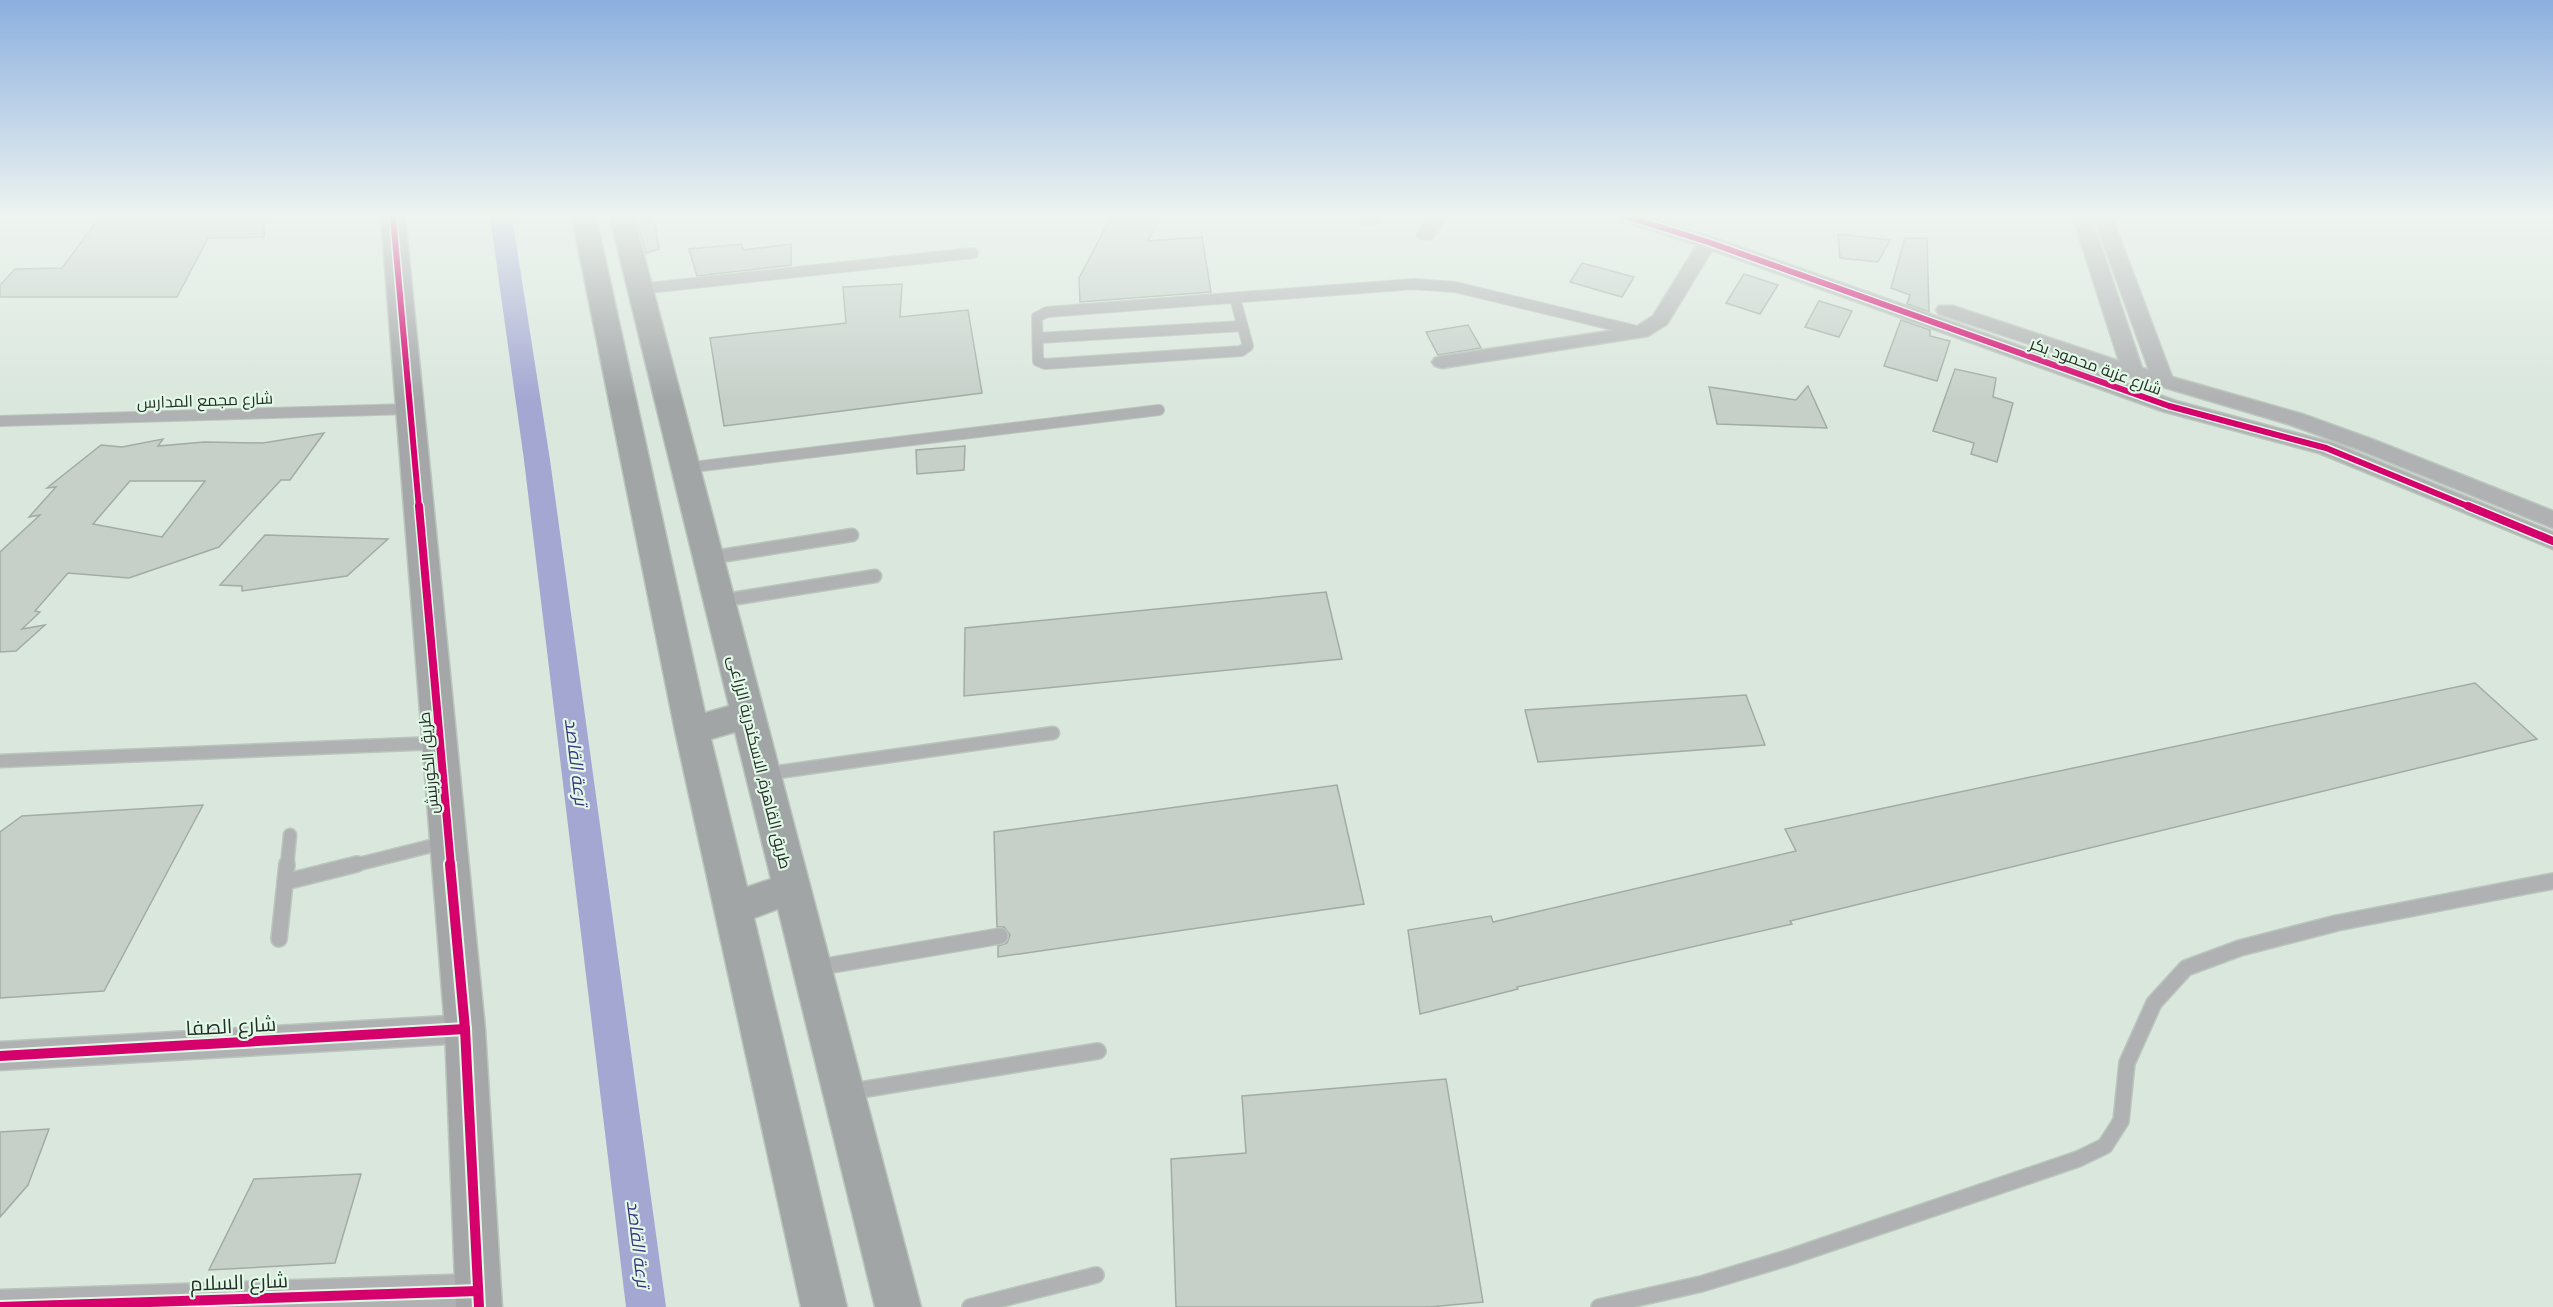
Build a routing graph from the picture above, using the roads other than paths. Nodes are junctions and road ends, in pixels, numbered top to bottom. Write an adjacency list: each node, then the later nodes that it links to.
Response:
1 (399, 278): 18 (street, طريق الكورنيش)
2 (597, 278): 29 (highway)
3 (636, 278): 10 (highway, طريق القاهرة, الاسكندرية الزراعى)
4 (741, 278): 10 (lane)
5 (1686, 278): 13 (street)
6 (1809, 278): 24 (street, شارع عزبة محمود بكر)
7 (1850, 278): 16 (street, شارع عزبة محمود بكر)
8 (2102, 278): 16 (street)
9 (2125, 278): 17 (street)
10 (639, 289): 21 (highway, طريق القاهرة, الاسكندرية الزراعى)
11 (1235, 298): 12 (lane); 13 (lane); 14 (lane)
12 (1242, 326): 14 (lane); 14 (lane)
13 (1641, 332): 15 (street)
14 (1038, 338)
15 (1442, 362)
16 (2133, 372): 17 (street, شارع عزبة محمود بكر)
17 (2163, 380): 22 (street, شارع عزبة محمود بكر)
18 (411, 409): 20 (lane, شارع مجمع المدارس); 31 (street, طريق الكورنيش)
19 (1159, 410): 21 (lane)
20 (0, 421)
21 (685, 468): 25 (highway, طريق القاهرة, الاسكندرية الزراعى)
22 (2553, 520)
23 (852, 535): 25 (lane)
24 (2553, 541)
25 (708, 558): 27 (highway, طريق القاهرة, الاسكندرية الزراعى)
26 (875, 576): 27 (lane)
27 (719, 601): 28 (highway, طريق القاهرة, الاسكندرية الزراعى)
28 (748, 714): 29 (highway); 33 (highway, طريق القاهرة, الاسكندرية الزراعى)
29 (692, 731): 39 (highway)
30 (1053, 733): 33 (lane)
31 (440, 742): 32 (lane); 35 (street, طريق الكورنيش)
32 (0, 760)
33 (763, 774): 38 (highway, طريق القاهرة, الاسكندرية الزراعى)
34 (290, 836): 37 (lane)
35 (448, 842): 37 (lane); 43 (street, طريق الكورنيش)
36 (2553, 881): 53 (lane)
37 (285, 882): 41 (lane)
38 (791, 888): 39 (highway); 42 (highway, طريق القاهرة, الاسكندرية الزراعى)
39 (734, 908): 50 (highway)
40 (1000, 936): 42 (lane)
41 (279, 939)
42 (812, 969): 46 (highway, طريق القاهرة, الاسكندرية الزراعى)
43 (465, 1029): 45 (street, شارع الصفا); 48 (street, طريق الكورنيش)
44 (1098, 1051): 46 (lane)
45 (0, 1056)
46 (843, 1092): 51 (highway, طريق القاهرة, الاسكندرية الزراعى)
47 (1096, 1275): 52 (lane)
48 (479, 1299): 49 (street, شارع السلام)
49 (0, 1306)
50 (824, 1307)
51 (898, 1307)
52 (970, 1307)
53 (1599, 1307)

